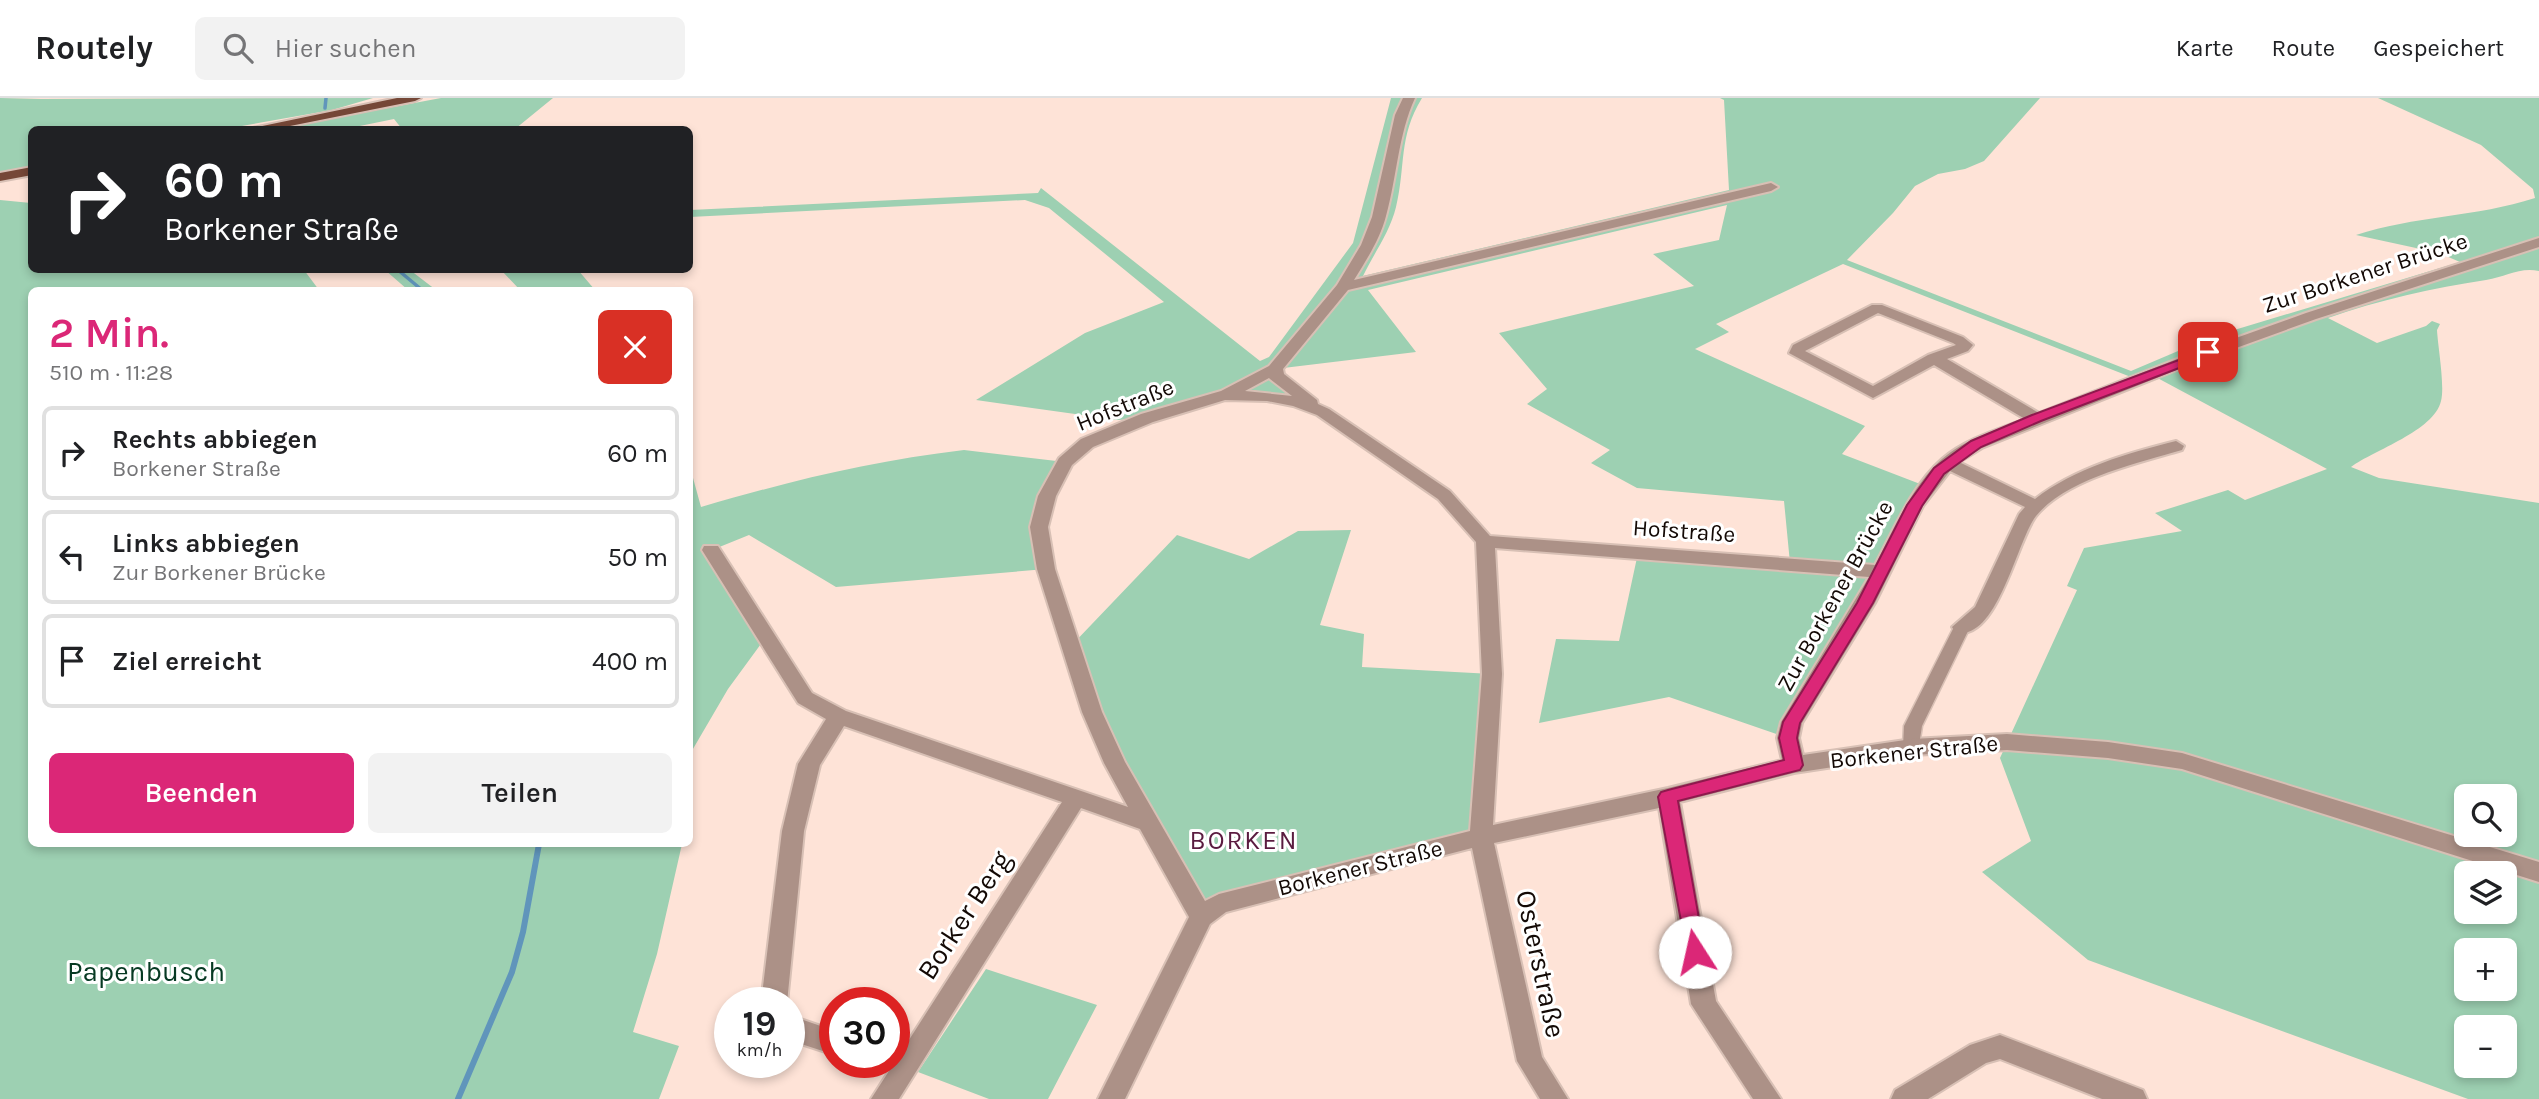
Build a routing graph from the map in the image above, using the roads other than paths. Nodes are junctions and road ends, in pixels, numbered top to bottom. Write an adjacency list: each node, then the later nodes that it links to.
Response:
1 (415, 98): 3 (main road)
2 (1409, 98): 8 (street)
3 (269, 126)
4 (28, 172): 5 (main road)
5 (0, 177)
6 (1771, 187): 8 (street)
7 (2539, 242): 13 (street, Zur Borkener Brücke)
8 (1342, 287): 10 (street)
9 (1930, 360): 9 (street); 13 (street)
10 (1275, 369): 11 (street); 12 (street)
11 (1224, 395): 12 (street, Hofstraße); 26 (street, Hofstraße)
12 (1323, 412): 17 (street, Hofstraße)
13 (2031, 420): 15 (street, Zur Borkener Brücke)
14 (2176, 446): 16 (street)
15 (1943, 467): 16 (street); 19 (street, Zur Borkener Brücke)
16 (2032, 510): 20 (street)
17 (1485, 541): 19 (street, Hofstraße); 27 (street)
18 (711, 550): 21 (street)
19 (1881, 572): 23 (street, Zur Borkener Brücke)
20 (1962, 627): 22 (street)
21 (839, 716): 25 (street); 30 (street)
22 (1912, 747): 23 (street, Borkener Straße); 28 (street, Borkener Straße)
23 (1794, 765): 24 (street, Borkener Straße)
24 (1668, 797): 27 (street, Borkener Straße); 36 (street)
25 (1076, 799): 26 (street); 31 (street, Borker Berg)
26 (1149, 823): 29 (street, Hofstraße)
27 (1481, 837): 29 (street, Borkener Straße); 35 (street, Osterstraße)
28 (2539, 872)
29 (1201, 917): 34 (street)
30 (774, 987)
31 (910, 1048)
32 (893, 1078): 33 (street, Borker Berg)
33 (884, 1099)
34 (1111, 1099)
35 (1555, 1099)
36 (1768, 1099)
37 (1904, 1099): 38 (street)
38 (2134, 1099)

